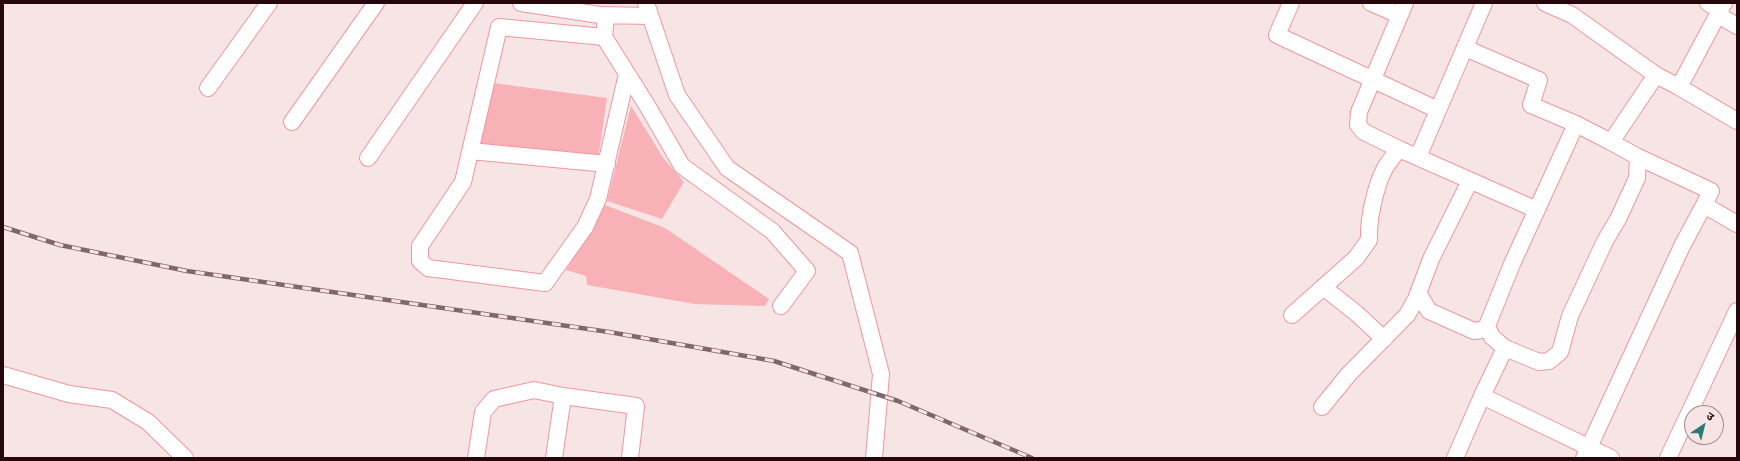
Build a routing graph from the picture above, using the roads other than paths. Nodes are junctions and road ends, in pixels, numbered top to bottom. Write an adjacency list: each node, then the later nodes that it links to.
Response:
1 (268, 3): 20 (street)
2 (376, 3): 23 (street)
3 (475, 3): 30 (street)
4 (520, 3): 12 (street)
5 (1291, 3): 18 (street)
6 (1371, 3): 11 (street)
7 (1484, 3): 15 (street)
8 (1545, 3): 17 (street)
9 (1717, 8): 13 (street); 19 (street)
10 (648, 9): 12 (street); 53 (street)
11 (1402, 9): 18 (street)
12 (606, 15): 14 (street)
13 (1737, 26)
14 (604, 37): 16 (street); 27 (street)
15 (1465, 48): 21 (street); 24 (street)
16 (627, 74): 31 (street); 38 (street)
17 (1656, 75): 19 (street); 25 (street)
18 (1372, 80): 21 (street); 26 (street)
19 (1679, 87): 22 (street)
20 (208, 88)
21 (1438, 110): 28 (street)
22 (1737, 121)
23 (292, 122)
24 (1576, 124): 25 (street); 34 (street)
25 (1611, 142): 29 (street)
26 (1399, 149): 28 (street); 36 (street)
27 (470, 151): 31 (street); 31 (street)
28 (1418, 157): 32 (street)
29 (1638, 157): 33 (street); 43 (street)
30 (368, 158)
31 (607, 164)
32 (1470, 181): 34 (street); 37 (street)
33 (1704, 206): 35 (street); 48 (street)
34 (1537, 210): 41 (street)
35 (1737, 224)
36 (1323, 287): 40 (street); 42 (street)
37 (1418, 293): 41 (street); 42 (street)
38 (781, 306)
39 (1737, 311): 56 (street)
40 (1292, 315)
41 (1488, 329): 43 (street)
42 (1384, 339): 47 (street)
43 (1505, 348): 46 (street)
44 (3, 375): 49 (street)
45 (564, 396): 50 (street); 51 (street); 52 (street)
46 (1482, 396): 48 (street); 54 (street)
47 (1322, 407)
48 (1587, 453): 55 (street)
49 (185, 458)
50 (476, 458)
51 (554, 458)
52 (630, 458)
53 (874, 458)
54 (1455, 458)
55 (1611, 458)
56 (1668, 458)

